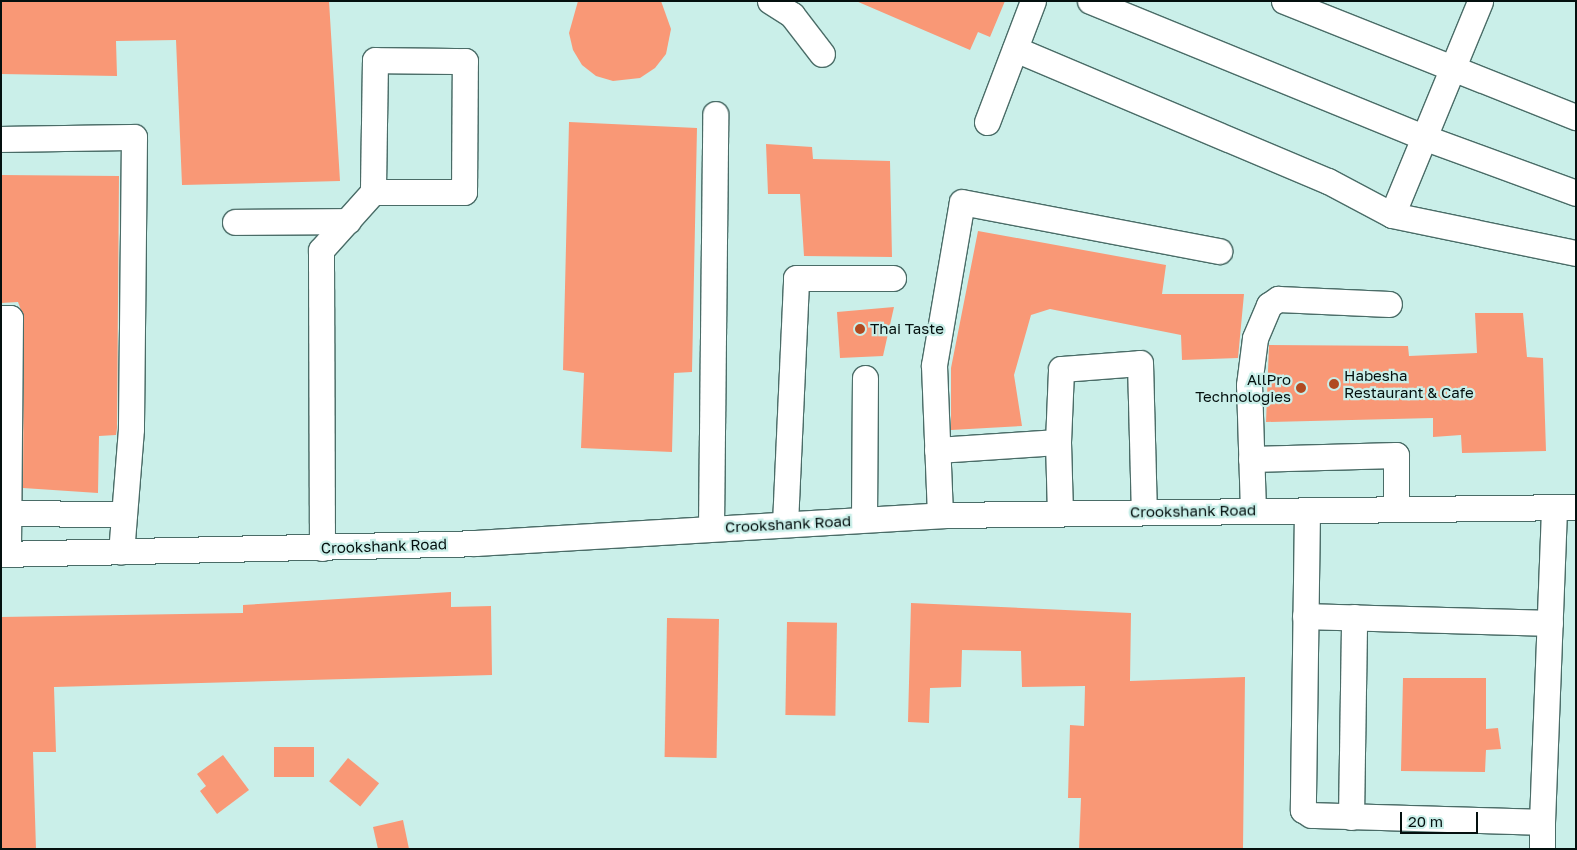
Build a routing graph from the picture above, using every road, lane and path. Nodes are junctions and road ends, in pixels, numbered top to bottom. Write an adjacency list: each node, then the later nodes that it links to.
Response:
1 (770, 1): 7 (street)
2 (1033, 1): 6 (street)
3 (1090, 1): 12 (street)
4 (1284, 1): 8 (street)
5 (1480, 1): 8 (street)
6 (1015, 49): 11 (street); 16 (street)
7 (822, 54)
8 (1451, 70): 9 (street); 12 (street)
9 (1574, 110)
10 (714, 114): 39 (street)
11 (987, 122)
12 (1423, 138): 15 (street); 16 (street)
13 (1, 139): 34 (street)
14 (373, 192): 14 (street); 17 (street)
15 (1576, 193)
16 (1392, 215): 20 (street)
17 (348, 221): 18 (street); 40 (street)
18 (234, 222)
19 (1219, 252): 26 (street)
20 (1576, 253)
21 (893, 278): 38 (street)
22 (1389, 304): 27 (street)
23 (1, 318): 33 (street)
24 (865, 378): 37 (street)
25 (1058, 442): 26 (street); 32 (street); 35 (street)
26 (937, 450): 36 (street)
27 (1251, 459): 29 (street); 31 (street)
28 (1565, 507): 29 (street, Crookshank Road); 45 (street)
29 (1396, 508): 30 (street, Crookshank Road)
30 (1307, 510): 31 (street, Crookshank Road); 43 (street)
31 (1253, 511): 32 (street, Crookshank Road)
32 (1144, 512): 35 (street, Crookshank Road)
33 (4, 513): 34 (street); 42 (street)
34 (124, 514): 41 (street)
35 (1060, 514): 36 (street, Crookshank Road)
36 (940, 516): 37 (street, Crookshank Road)
37 (864, 520): 38 (street, Crookshank Road)
38 (785, 524): 39 (street, Crookshank Road)
39 (711, 528): 40 (street, Crookshank Road)
40 (322, 548): 41 (street, Crookshank Road)
41 (121, 552): 42 (street, Crookshank Road)
42 (5, 554)
43 (1305, 616): 44 (street); 46 (street)
44 (1354, 617): 45 (street); 46 (street)
45 (1550, 623): 47 (street)
46 (1351, 817): 47 (street)
47 (1542, 822): 48 (street)
48 (1542, 849)

